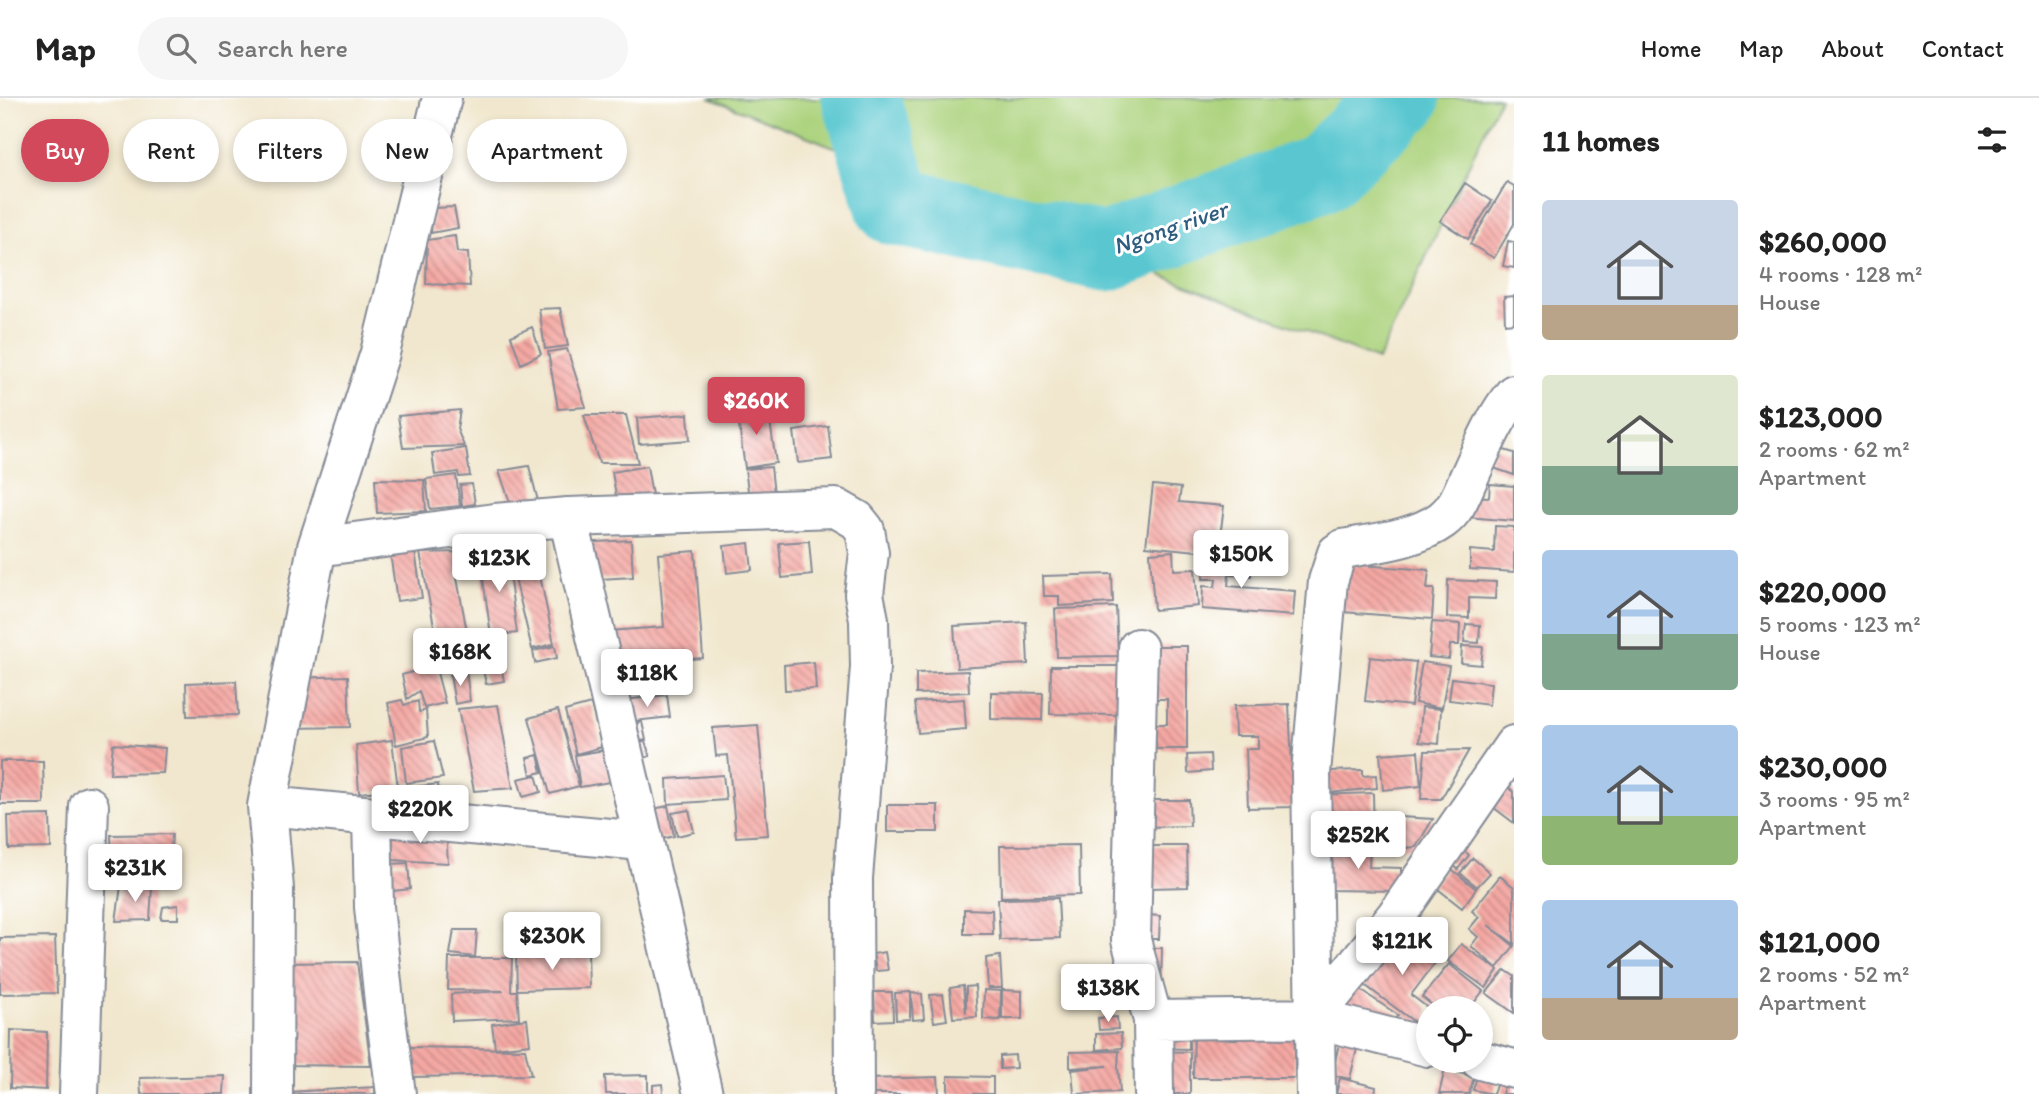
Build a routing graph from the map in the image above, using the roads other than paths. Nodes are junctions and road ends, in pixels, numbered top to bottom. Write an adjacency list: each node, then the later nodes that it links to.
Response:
1 (442, 98): 4 (street)
2 (1514, 394): 11 (street)
3 (568, 517): 4 (street); 10 (street); 20 (street)
4 (317, 547): 8 (street)
5 (1138, 648): 12 (street)
6 (1514, 745): 11 (street)
7 (89, 806): 16 (street)
8 (267, 806): 9 (street); 17 (street)
9 (372, 817): 10 (street); 18 (street)
10 (642, 841): 19 (street)
11 (1313, 1018): 12 (street); 13 (street); 22 (street)
12 (1153, 1020): 21 (street)
13 (1416, 1044)
14 (1493, 1063): 15 (street)
15 (1514, 1069)
16 (79, 1094)
17 (273, 1094)
18 (396, 1094)
19 (703, 1094)
20 (854, 1094)
21 (1154, 1094)
22 (1316, 1094)

